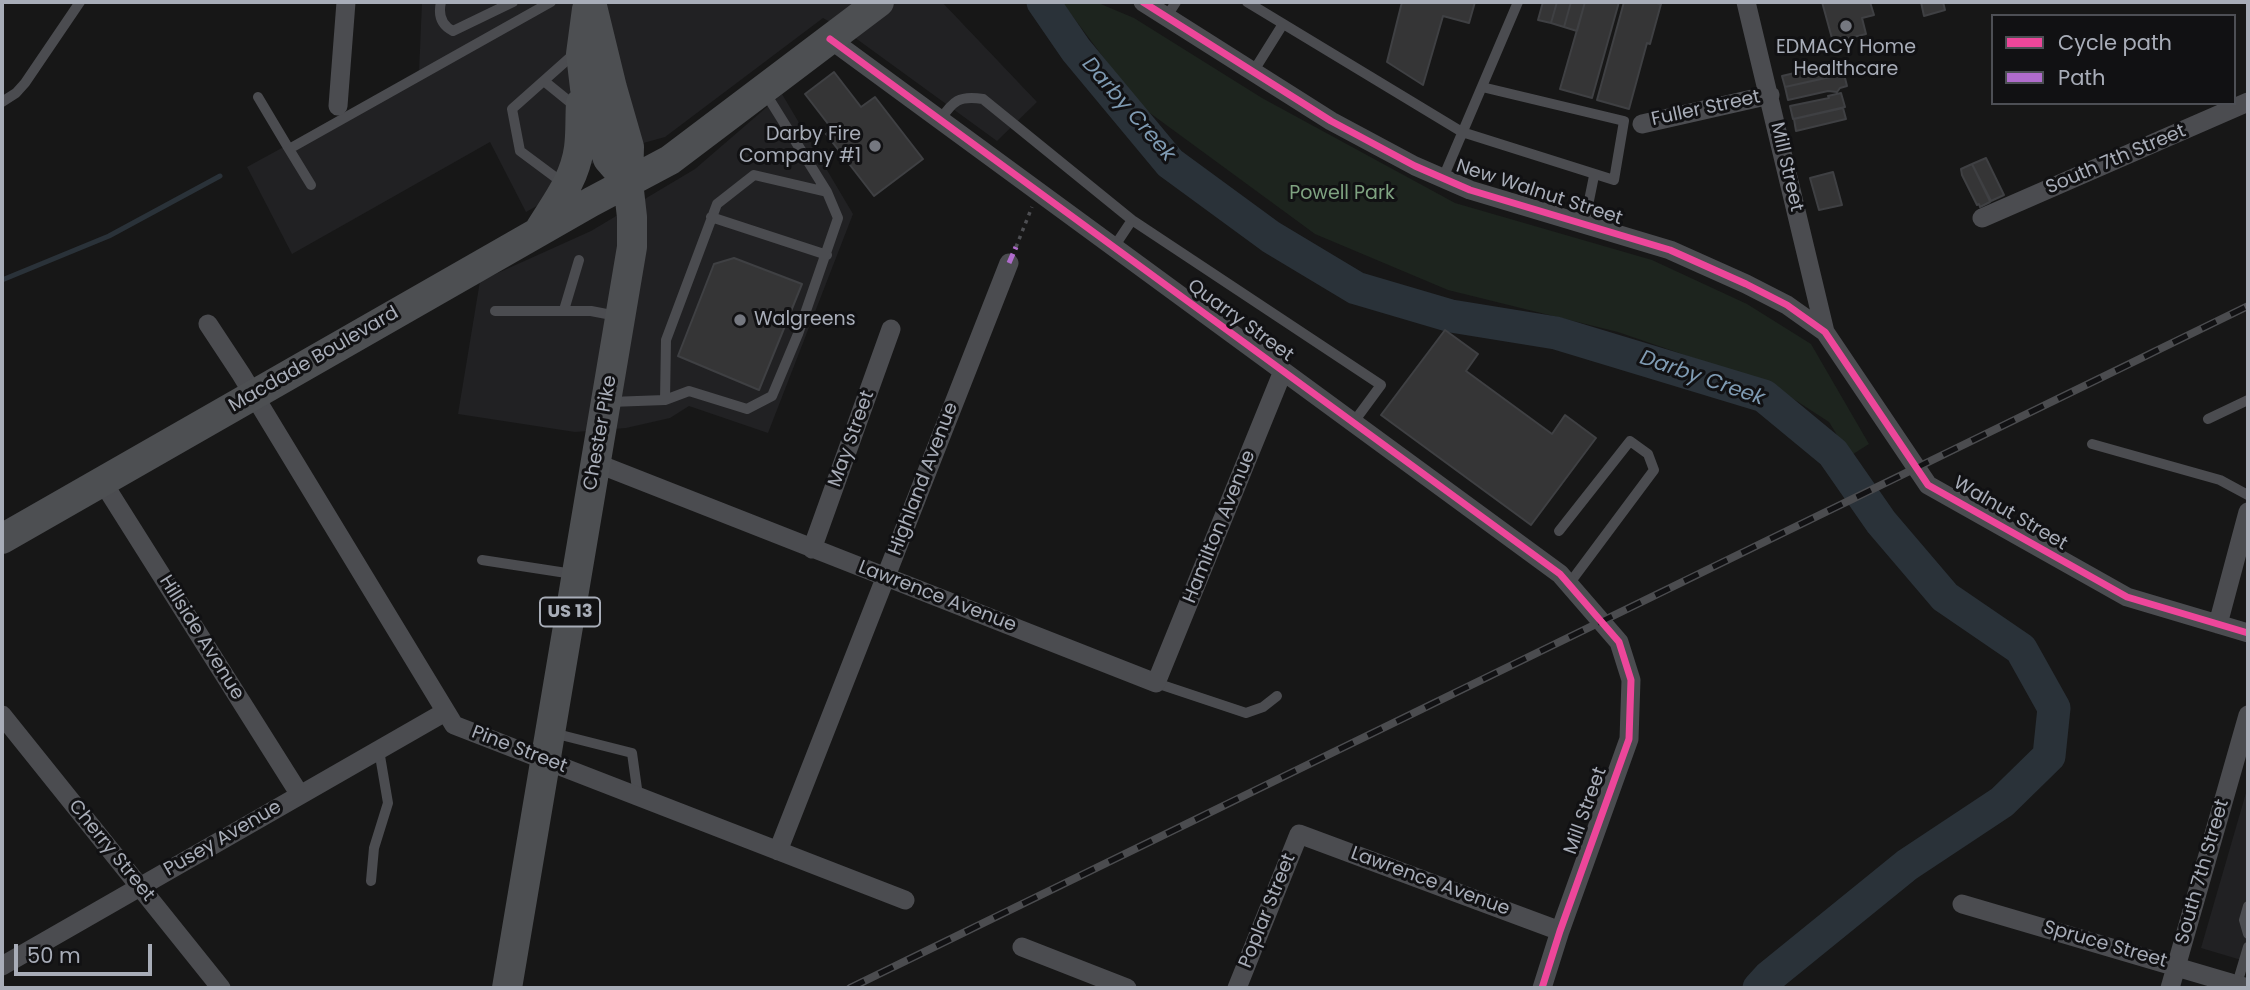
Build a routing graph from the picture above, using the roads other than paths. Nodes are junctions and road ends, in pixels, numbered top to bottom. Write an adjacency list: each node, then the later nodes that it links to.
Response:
1 (80, 2): 22 (lane)
2 (346, 2): 25 (street)
3 (441, 2): 4 (lane)
4 (513, 2)
5 (551, 2): 31 (lane)
6 (589, 2): 15 (main road, US 13); 34 (main road, US 13)
7 (879, 2): 14 (main road)
8 (1143, 2): 12 (street, New Walnut Street)
9 (1247, 2): 13 (lane)
10 (1518, 2): 18 (lane)
11 (1746, 2): 20 (street, Mill Street)
12 (1171, 9): 16 (street, New Walnut Street)
13 (1283, 24): 16 (lane); 30 (lane)
14 (830, 38): 19 (main road); 28 (street, Quarry Street)
15 (582, 59): 17 (lane); 26 (main road); 34 (main road, US 13)
16 (1253, 72): 33 (street, New Walnut Street)
17 (544, 81): 26 (lane); 36 (lane)
18 (1482, 87): 29 (lane); 30 (lane)
19 (763, 90): 34 (main road); 37 (lane)
20 (1770, 95): 29 (street, Fuller Street); 52 (street, Mill Street)
21 (258, 97): 31 (lane)
22 (2, 102)
23 (2248, 102): 27 (street, South 7th Street)
24 (2212, 105): 27 (street)
25 (338, 106)
26 (581, 111): 36 (main road)
27 (2229, 111): 39 (street, South 7th Street)
28 (940, 120): 40 (lane); 43 (street, Quarry Street)
29 (1633, 122): 32 (lane)
30 (1462, 132): 32 (lane); 33 (lane)
31 (289, 149): 35 (lane)
32 (1594, 176): 41 (lane)
33 (1443, 178): 41 (street, New Walnut Street)
34 (628, 182): 42 (main road, Macdade Boulevard); 49 (main road, Chester Pike / US 13)
35 (311, 185)
36 (567, 185): 42 (main road)
37 (827, 192): 38 (lane); 45 (lane)
38 (711, 218): 45 (lane); 55 (lane)
39 (1982, 218)
40 (1132, 220): 43 (lane); 59 (lane)
41 (1584, 225): 52 (street, New Walnut Street)
42 (538, 232): 54 (main road, Macdade Boulevard)
43 (1114, 247): 53 (street, Quarry Street)
44 (1012, 255): 70 (street, Highland Avenue)
45 (827, 256): 55 (lane)
46 (579, 260): 48 (lane)
47 (495, 310): 48 (lane)
48 (564, 310): 49 (lane)
49 (621, 317): 57 (main road, Chester Pike / US 13)
50 (208, 324): 54 (street, Pine Street)
51 (891, 330): 67 (street, May Street)
52 (1825, 332): 72 (street, Walnut Street)
53 (1283, 371): 59 (street, Quarry Street); 75 (street, Hamilton Avenue)
54 (253, 395): 62 (main road, Macdade Boulevard); 77 (street, Pine Street)
55 (665, 400): 57 (lane)
56 (2248, 400): 58 (lane)
57 (606, 402): 61 (main road, Chester Pike / US 13)
58 (2208, 418)
59 (1353, 423): 71 (street, Quarry Street)
60 (2092, 444): 63 (lane)
61 (596, 464): 67 (street, Lawrence Avenue); 69 (main road, Chester Pike / US 13)
62 (102, 481): 66 (main road, Macdade Boulevard); 82 (street, Hillside Avenue)
63 (2248, 495)
64 (2248, 512): 72 (street)
65 (1559, 531): 71 (lane)
66 (2, 539)
67 (812, 549): 70 (street, Lawrence Avenue)
68 (482, 560): 69 (lane)
69 (577, 575): 80 (main road, Chester Pike / US 13)
70 (885, 577): 75 (street, Lawrence Avenue); 85 (street, Highland Avenue)
71 (1569, 584): 74 (street, Quarry Street)
72 (2218, 624): 73 (street, Walnut Street)
73 (2248, 633)
74 (1619, 642): 91 (street, Mill Street)
75 (1156, 684): 76 (lane, Lawrence Avenue)
76 (1277, 696)
77 (445, 712): 80 (street, Pine Street); 81 (street, Pusey Avenue)
78 (2, 715): 87 (street, Cherry Street)
79 (2248, 715): 96 (street, South 7th Street)
80 (547, 746): 83 (street, Pine Street); 83 (lane); 98 (main road, Chester Pike / US 13)
81 (379, 750): 82 (street, Pusey Avenue); 86 (lane)
82 (300, 795): 87 (street, Pusey Avenue)
83 (638, 797): 85 (street, Pine Street)
84 (1299, 834): 91 (street, Lawrence Avenue); 101 (street, Poplar Street)
85 (778, 851): 88 (street, Pine Street)
86 (371, 881)
87 (140, 887): 95 (street, Pusey Avenue); 99 (street, Cherry Street)
88 (905, 900)
89 (1962, 904): 96 (street, Spruce Street)
90 (2248, 906): 92 (lane)
91 (1560, 931): 102 (street, Mill Street)
92 (2248, 934)
93 (1022, 947): 100 (street)
94 (2248, 947): 97 (lane)
95 (2, 966)
96 (2176, 966): 97 (street, Spruce Street); 103 (street, South 7th Street)
97 (2243, 986)
98 (511, 987)
99 (221, 988)
100 (1127, 988)
101 (1237, 988)
102 (1542, 988)
103 (2170, 988)

